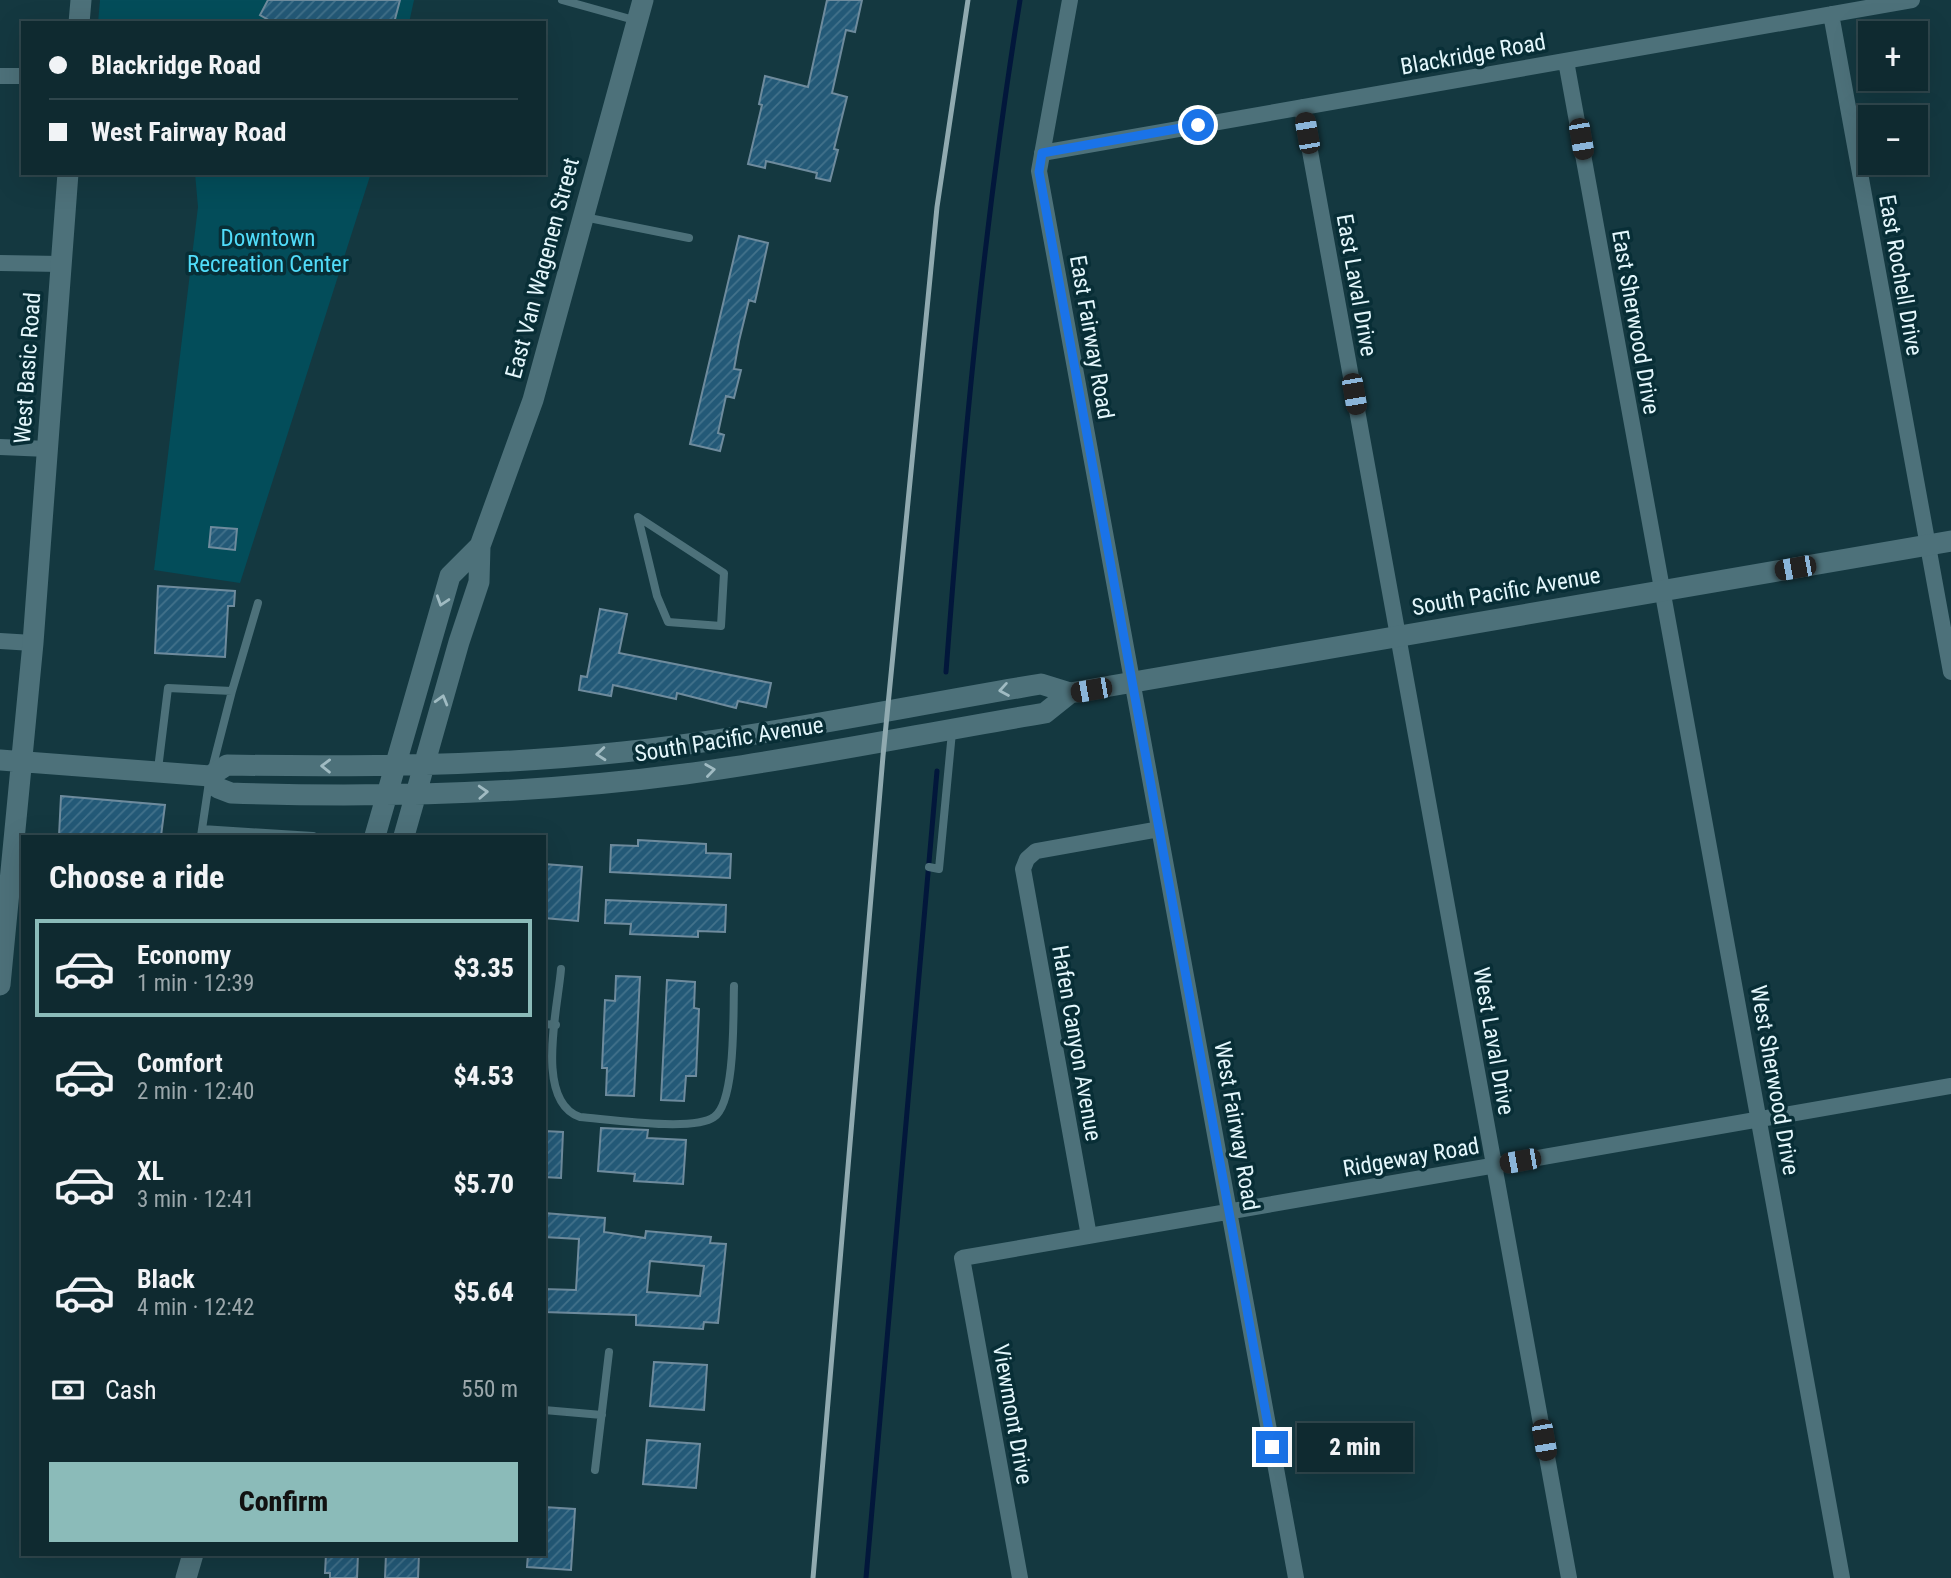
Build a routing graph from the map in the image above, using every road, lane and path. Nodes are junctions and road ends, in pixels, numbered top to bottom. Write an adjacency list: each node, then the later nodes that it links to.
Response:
1 (80, 0): 7 (street)
2 (562, 0): 8 (lane)
3 (643, 0): 8 (street, East Van Wagenen Street)
4 (1070, 0): 13 (street, East Fairway Road)
5 (1913, 0): 6 (street, Blackridge Road)
6 (1830, 14): 9 (street, Blackridge Road); 22 (street, East Rochell Drive)
7 (79, 21)
8 (637, 21): 15 (street, East Van Wagenen Street)
9 (1566, 61): 12 (street, Blackridge Road); 25 (street, East Sherwood Drive)
10 (0, 76): 11 (street)
11 (21, 76)
12 (1302, 107): 13 (street, Blackridge Road); 27 (street, East Laval Drive)
13 (1042, 153): 31 (street, East Fairway Road)
14 (68, 175): 18 (street, West Basic Road)
15 (584, 217): 16 (lane); 23 (street, East Van Wagenen Street)
16 (689, 238)
17 (0, 263): 18 (street)
18 (61, 264): 20 (street, West Basic Road)
19 (0, 447): 20 (street)
20 (48, 449): 29 (street, West Basic Road)
21 (1951, 541): 22 (street, South Pacific Avenue)
22 (1928, 545): 25 (street, South Pacific Avenue); 30 (street, East Rochell Drive)
23 (480, 546): 38 (street, East Van Wagenen Street, one-way to 23); 39 (street, East Van Wagenen Street, one-way to 39)
24 (724, 573): 24 (lane)
25 (1662, 590): 27 (street, South Pacific Avenue); 52 (street, West Sherwood Drive)
26 (258, 603): 32 (lane)
27 (1398, 637): 31 (street, South Pacific Avenue); 53 (street, West Laval Drive)
28 (0, 641): 29 (street)
29 (33, 643): 35 (street, West Basic Road)
30 (1951, 673)
31 (1132, 682): 33 (street, South Pacific Avenue); 40 (street, West Fairway Road)
32 (232, 691): 36 (lane); 37 (lane)
33 (1070, 693): 34 (street, South Pacific Avenue); 38 (street, South Pacific Avenue, one-way to 38)
34 (953, 729): 38 (street, South Pacific Avenue, one-way to 34); 45 (lane)
35 (11, 761): 36 (street); 47 (street, West Basic Road)
36 (158, 772): 37 (street)
37 (210, 776): 39 (street, one-way to 37); 39 (street); 41 (lane)
38 (419, 781): 39 (street, South Pacific Avenue); 39 (street, South Pacific Avenue); 44 (street, East Van Wagenen Street)
39 (390, 782): 43 (street, East Van Wagenen Street)
40 (1159, 829): 54 (street, West Fairway Road); 55 (street, Hafen Canyon Avenue)
41 (202, 833): 42 (lane)
42 (276, 835)
43 (375, 835)
44 (404, 835)
45 (929, 867)
46 (561, 969): 50 (lane)
47 (0, 985)
48 (734, 986): 50 (lane)
49 (546, 1024): 50 (lane)
50 (556, 1025)
51 (1951, 1086): 52 (street, Ridgeway Road)
52 (1759, 1119): 53 (street, Ridgeway Road); 66 (street, West Sherwood Drive)
53 (1494, 1165): 54 (street, Ridgeway Road); 65 (street, West Laval Drive)
54 (1229, 1211): 55 (street, Ridgeway Road); 64 (street, West Fairway Road)
55 (1089, 1236): 56 (street, Ridgeway Road)
56 (962, 1258): 63 (street, Viewmont Drive)
57 (610, 1352): 59 (lane)
58 (546, 1410): 59 (lane)
59 (602, 1415): 60 (lane)
60 (595, 1470)
61 (192, 1556): 62 (street)
62 (186, 1578)
63 (1020, 1578)
64 (1296, 1578)
65 (1569, 1578)
66 (1842, 1578)

